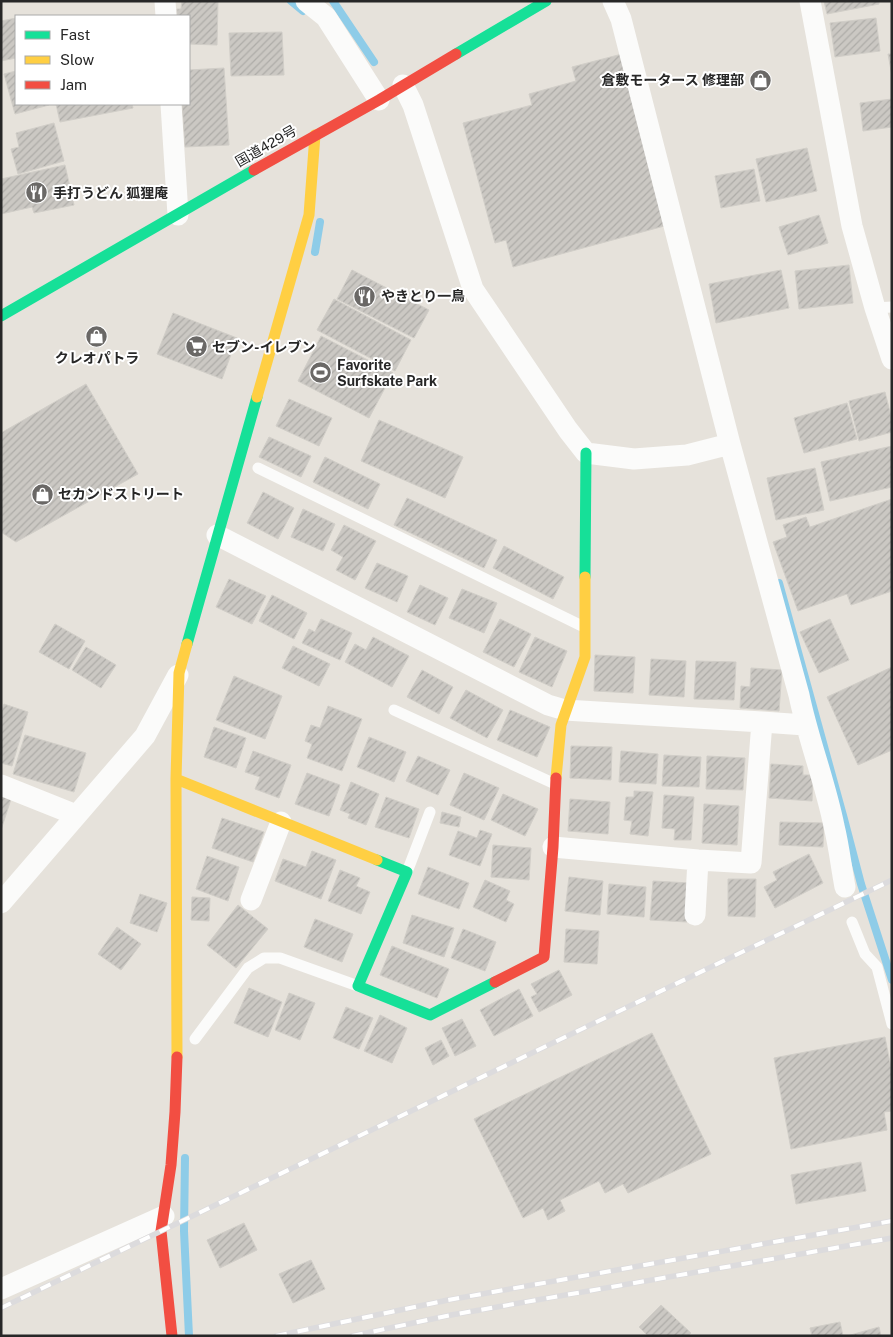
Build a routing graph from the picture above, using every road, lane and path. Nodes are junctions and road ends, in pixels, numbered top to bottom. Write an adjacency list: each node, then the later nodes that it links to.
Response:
1 (165, 1): 7 (street)
2 (306, 1): 6 (street)
3 (546, 1): 8 (main road, 国道429号)
4 (613, 1): 16 (street)
5 (810, 1): 13 (street)
6 (325, 9): 9 (street)
7 (166, 15)
8 (403, 85): 9 (main road, 国道429号); 17 (street)
9 (379, 100): 11 (main road, 国道429号)
10 (171, 105): 12 (street)
11 (315, 135): 12 (main road, 国道429号); 19 (main road)
12 (178, 215): 14 (main road, 国道429号)
13 (884, 308): 15 (street)
14 (1, 316)
15 (892, 359)
16 (730, 444): 17 (street); 25 (street)
17 (586, 453): 20 (main road)
18 (258, 468): 20 (lane)
19 (224, 539): 21 (main road); 23 (street)
20 (585, 628): 23 (main road)
21 (180, 673): 26 (main road); 30 (street)
22 (394, 710): 27 (lane)
23 (565, 710): 24 (street); 27 (main road)
24 (762, 722): 25 (street); 33 (street)
25 (805, 725): 35 (street)
26 (184, 783): 31 (main road); 43 (main road)
27 (555, 784): 32 (main road)
28 (1, 785): 30 (street)
29 (430, 812): 34 (lane)
30 (76, 815): 37 (street)
31 (281, 822): 34 (main road); 36 (street)
32 (552, 847): 33 (street); 40 (main road)
33 (698, 860): 38 (street)
34 (408, 872): 40 (main road)
35 (845, 887)
36 (251, 900)
37 (1, 902)
38 (695, 915)
39 (852, 922): 41 (lane)
40 (358, 986): 42 (lane)
41 (892, 1024)
42 (195, 1039)
43 (164, 1216): 44 (street); 45 (main road)
44 (1, 1289)
45 (172, 1336)

